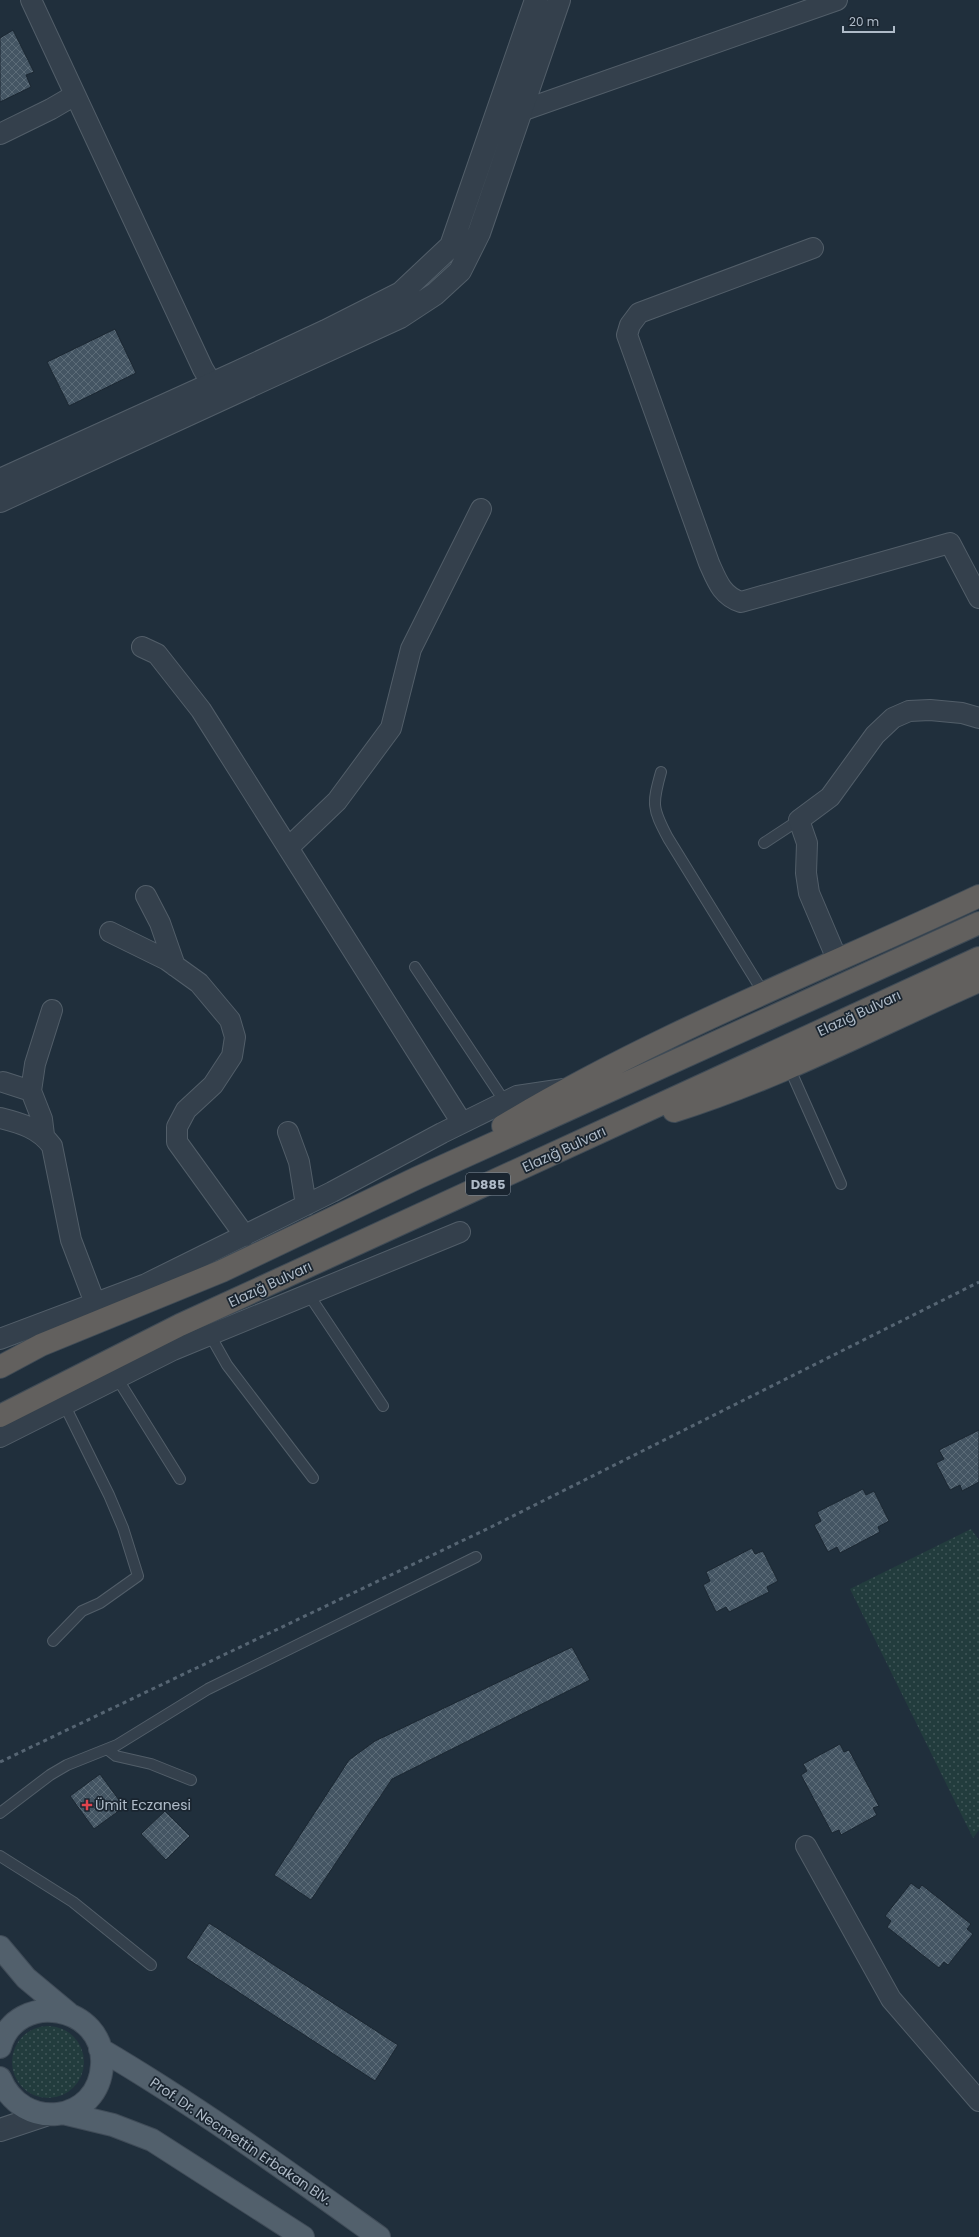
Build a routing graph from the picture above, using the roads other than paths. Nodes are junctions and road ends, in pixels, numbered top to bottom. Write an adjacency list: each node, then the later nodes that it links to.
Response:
1 (31, 0): 5 (street)
2 (536, 0): 9 (street)
3 (559, 0): 6 (street)
4 (837, 0): 6 (street)
5 (75, 95): 7 (street); 9 (street)
6 (521, 111): 11 (street)
7 (0, 134)
8 (813, 248): 13 (street)
9 (212, 384): 10 (street)
10 (0, 480)
11 (0, 501)
12 (482, 509): 19 (street)
13 (979, 598)
14 (142, 647): 19 (street)
15 (979, 718): 17 (street)
16 (661, 772): 29 (lane)
17 (798, 820): 18 (lane); 25 (street)
18 (764, 843)
19 (288, 848): 37 (street)
20 (146, 896): 26 (street)
21 (979, 896): 25 (highway)
22 (979, 924): 41 (highway, D885)
23 (110, 932): 26 (street)
24 (979, 958): 40 (highway, Elazığ Bulvarı / D885)
25 (837, 959): 29 (highway)
26 (175, 966): 45 (street)
27 (415, 967): 35 (lane)
28 (979, 981): 31 (highway)
29 (763, 992): 33 (highway)
30 (52, 1010): 34 (street)
31 (789, 1068): 40 (highway); 42 (lane)
32 (3, 1082): 34 (street)
33 (564, 1089): 35 (street); 41 (highway)
34 (31, 1091): 39 (street)
35 (505, 1102): 37 (street)
36 (0, 1118): 39 (street)
37 (462, 1123): 43 (street)
38 (288, 1132): 43 (street)
39 (44, 1135): 47 (street)
40 (591, 1137): 54 (highway, Elazığ Bulvarı / D885)
41 (417, 1178): 50 (highway, D885)
42 (841, 1184)
43 (306, 1205): 45 (street)
44 (460, 1232): 46 (street)
45 (245, 1236): 47 (street)
46 (309, 1295): 48 (street); 53 (lane)
47 (95, 1304): 49 (street)
48 (210, 1335): 51 (street); 56 (lane)
49 (0, 1339)
50 (0, 1366)
51 (117, 1378): 52 (street); 57 (lane)
52 (64, 1404): 55 (street); 59 (lane)
53 (383, 1406)
54 (0, 1416)
55 (0, 1437)
56 (313, 1478)
57 (180, 1479)
58 (476, 1557): 60 (lane)
59 (53, 1641)
60 (107, 1749): 61 (lane); 62 (lane)
61 (191, 1780)
62 (0, 1813)
63 (806, 1846): 71 (street)
64 (0, 1856): 66 (lane)
65 (0, 1946): 67 (main road)
66 (151, 1965)
67 (68, 2013): 68 (main road); 69 (main road)
68 (0, 2042)
69 (100, 2049): 72 (main road); 75 (main road, Prof. Dr. Necmettin Erbakan Blv.)
70 (0, 2078): 72 (main road)
71 (979, 2101)
72 (54, 2114): 73 (street); 74 (main road)
73 (0, 2130)
74 (303, 2237)
75 (379, 2237)

